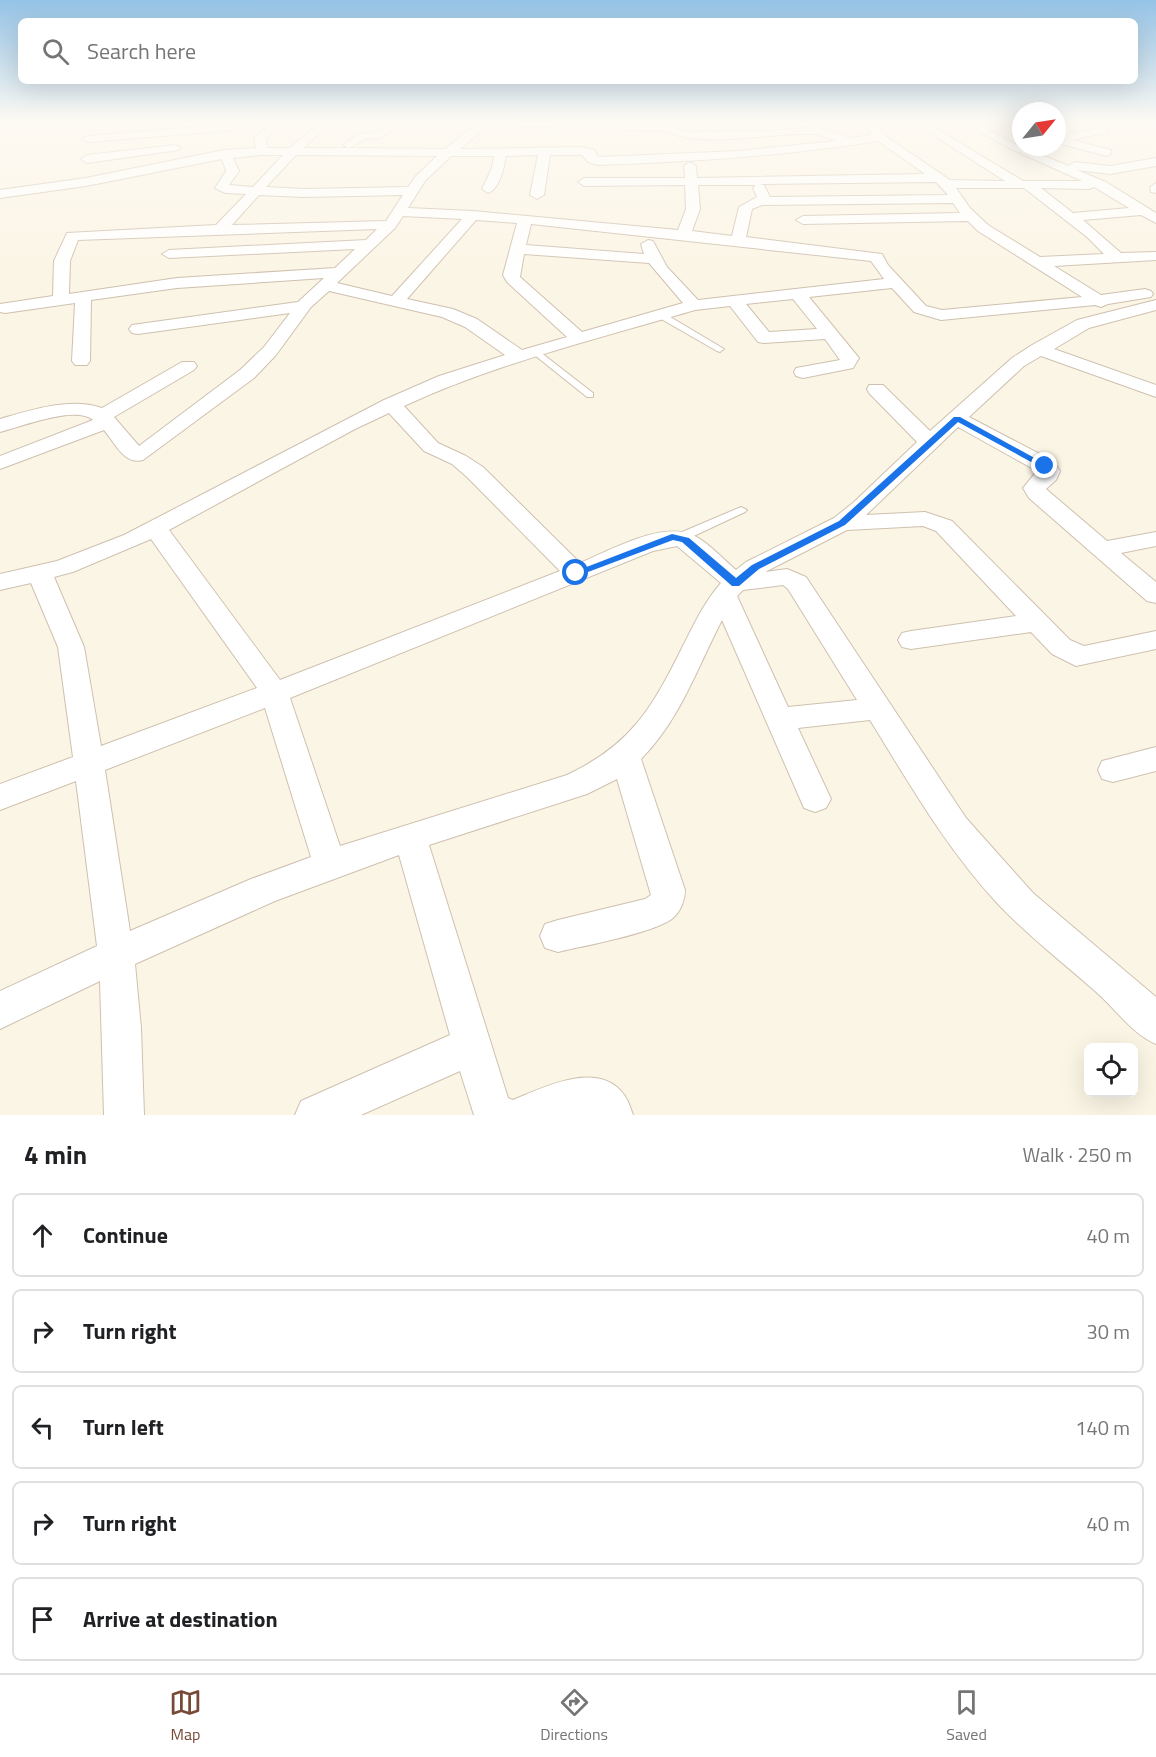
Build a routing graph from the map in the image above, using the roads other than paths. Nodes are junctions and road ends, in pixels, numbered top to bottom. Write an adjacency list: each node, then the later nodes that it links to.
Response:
1 (60, 174): 18 (street)
2 (125, 174): 24 (street)
3 (231, 174): 23 (street)
4 (272, 174): 23 (street)
5 (425, 174): 22 (street)
6 (491, 174): 21 (street)
7 (541, 174): 25 (street)
8 (691, 174): 14 (street)
9 (737, 174): 14 (street)
10 (754, 174): 15 (street)
11 (934, 174): 16 (street)
12 (1006, 174): 19 (street)
13 (1076, 174): 20 (street)
14 (691, 178): 17 (street); 42 (street)
15 (756, 180): 16 (street); 27 (street)
16 (944, 181): 19 (street); 26 (street)
17 (584, 182)
18 (0, 183)
19 (1025, 185): 20 (street); 33 (street)
20 (1101, 185): 29 (street)
21 (488, 189)
22 (413, 191): 23 (street); 30 (street)
23 (255, 192): 38 (street)
24 (0, 194)
25 (537, 195)
26 (958, 199): 27 (street); 32 (street)
27 (763, 201): 43 (street)
28 (1156, 204): 29 (street)
29 (1138, 208): 33 (street); 34 (street)
30 (400, 212): 31 (street); 37 (street)
31 (472, 215): 35 (street); 62 (street)
32 (971, 217): 39 (street); 51 (street)
33 (1070, 217): 48 (street)
34 (1156, 219)
35 (525, 220): 41 (street); 45 (street)
36 (803, 220): 39 (street)
37 (390, 225): 38 (street); 44 (street)
38 (220, 229): 40 (street)
39 (877, 229): 47 (street)
40 (189, 230): 50 (street); 61 (street)
41 (644, 230): 42 (street); 49 (street)
42 (684, 234): 43 (street)
43 (738, 240): 47 (street)
44 (370, 244): 50 (street); 52 (street)
45 (517, 249): 49 (street); 71 (street)
46 (1156, 256): 48 (street)
47 (877, 257): 53 (street)
48 (1117, 258): 51 (street)
49 (653, 259): 63 (street)
50 (161, 262): 55 (street)
51 (1035, 262): 60 (street)
52 (340, 272): 54 (street); 55 (street)
53 (894, 283): 56 (street); 60 (street)
54 (325, 285): 62 (street); 65 (street)
55 (139, 288): 58 (street)
56 (798, 293): 59 (street); 70 (street)
57 (1156, 293): 60 (street)
58 (83, 296): 61 (street); 75 (street)
59 (733, 299): 63 (street); 70 (street)
60 (1097, 299): 67 (street)
61 (61, 300): 66 (street)
62 (396, 301): 74 (street)
63 (694, 305): 68 (street)
64 (1156, 305): 67 (street)
65 (303, 306): 69 (street); 83 (street)
66 (5, 309)
67 (1119, 312): 73 (street)
68 (660, 314): 71 (street); 72 (lane)
69 (138, 329)
70 (831, 333): 77 (street)
71 (578, 338): 74 (street)
72 (720, 349)
73 (1038, 349): 79 (street); 82 (street)
74 (527, 354): 80 (lane); 81 (street)
75 (81, 361)
76 (188, 366): 83 (street)
77 (803, 372)
78 (876, 389): 85 (street)
79 (1156, 391)
80 (590, 395)
81 (391, 404): 89 (street); 93 (street)
82 (957, 419): 85 (street); 92 (street)
83 (104, 420): 84 (street); 86 (street)
84 (0, 426)
85 (930, 443): 88 (street)
86 (0, 463)
87 (741, 510): 90 (lane)
88 (842, 523): 96 (street); 98 (street)
89 (156, 529): 94 (street); 101 (street)
90 (679, 538): 93 (street); 96 (street)
91 (1156, 539): 92 (street)
92 (1102, 549): 97 (street)
93 (576, 573): 101 (street)
94 (40, 574): 95 (street); 106 (street)
95 (0, 582)
96 (730, 590): 102 (street); 103 (street); 104 (street)
97 (1156, 596)
98 (1037, 622): 99 (street); 100 (street)
99 (911, 640)
100 (1156, 640)
101 (274, 693): 106 (street); 111 (street)
102 (878, 708): 103 (street); 115 (street)
103 (779, 719): 109 (street)
104 (625, 756): 110 (street); 112 (street)
105 (1156, 759): 107 (street)
106 (89, 763): 108 (street); 113 (street)
107 (1113, 770)
108 (0, 797)
109 (815, 799)
110 (411, 838): 111 (street); 116 (street)
111 (330, 865): 113 (street)
112 (558, 936)
113 (116, 955): 114 (street); 117 (street)
114 (0, 1010)
115 (1156, 1025)
116 (472, 1045): 118 (street); 119 (street)
117 (124, 1115)
118 (315, 1115)
119 (499, 1115)
120 (526, 1115): 121 (street)
121 (613, 1115)

